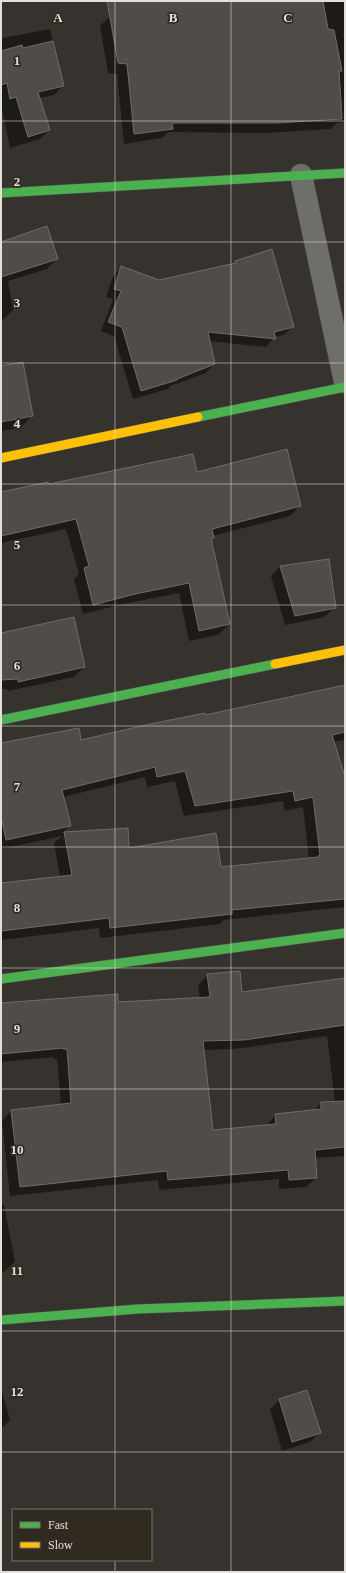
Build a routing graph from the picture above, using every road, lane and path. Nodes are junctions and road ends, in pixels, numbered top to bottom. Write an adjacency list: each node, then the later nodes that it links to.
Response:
1 (345, 173): 2 (street)
2 (301, 175): 3 (street); 4 (street)
3 (1, 193)
4 (345, 382)
5 (345, 388): 6 (street)
6 (1, 458)
7 (345, 650): 8 (street)
8 (1, 720)
9 (345, 933): 10 (street)
10 (1, 979)
11 (345, 1301): 12 (street)
12 (1, 1320)

